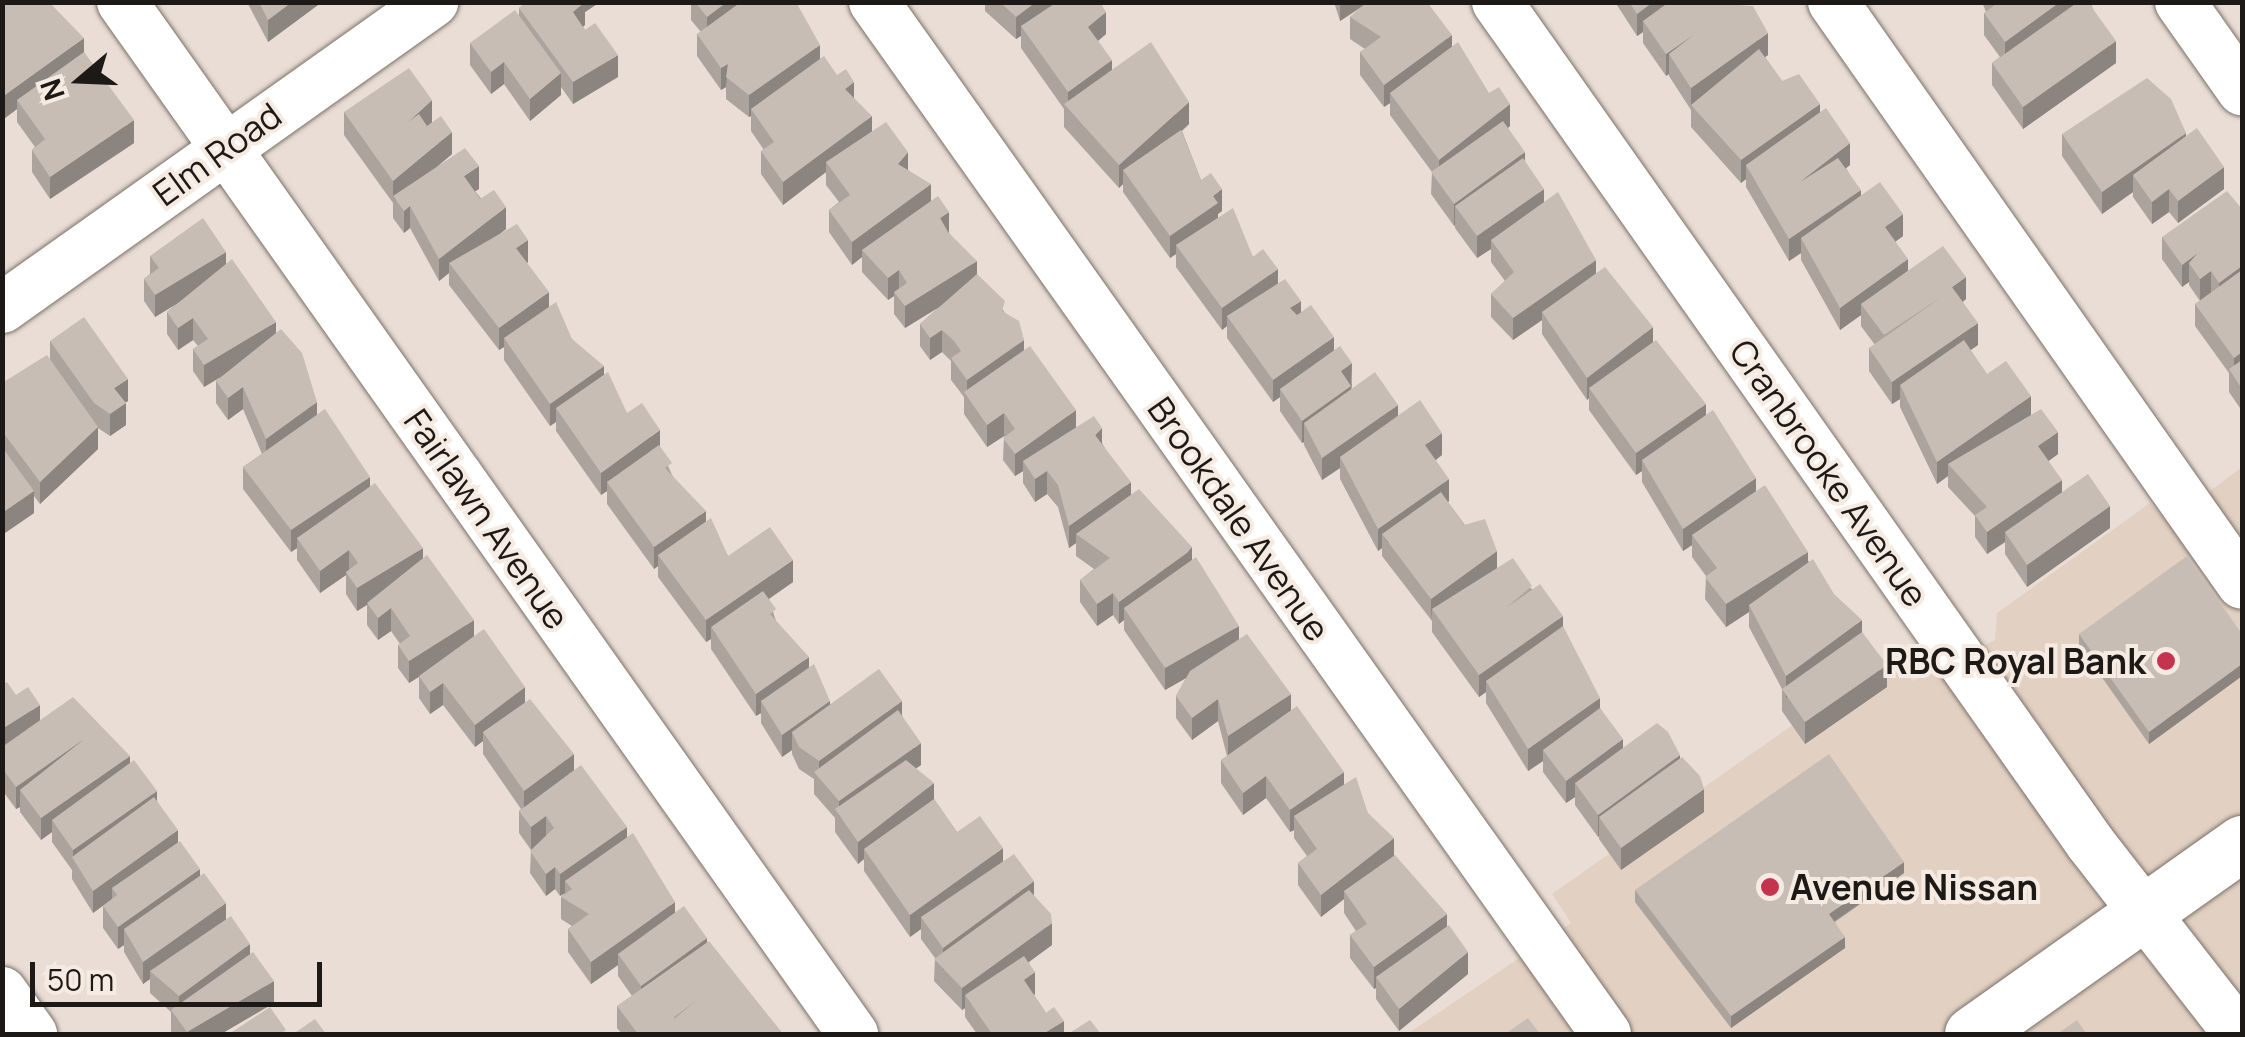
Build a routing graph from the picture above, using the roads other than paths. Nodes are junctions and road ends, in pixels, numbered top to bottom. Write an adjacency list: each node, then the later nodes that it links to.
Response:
1 (122, 2): 8 (street, Fairlawn Avenue)
2 (434, 2): 8 (street, Elm Road)
3 (874, 2): 16 (street, Brookdale Avenue)
4 (1498, 2): 12 (street, Cranbrooke Avenue)
5 (1832, 2): 10 (street)
6 (2180, 2): 7 (street)
7 (2242, 90)
8 (226, 149): 9 (street, Elm Road); 15 (street, Fairlawn Avenue)
9 (2, 308)
10 (2242, 584)
11 (2242, 842): 12 (main road)
12 (2144, 915): 17 (main road); 18 (street, Cranbrooke Avenue)
13 (2, 992): 14 (street)
14 (32, 1034)
15 (853, 1034)
16 (1606, 1034)
17 (1972, 1034)
18 (2239, 1034)

